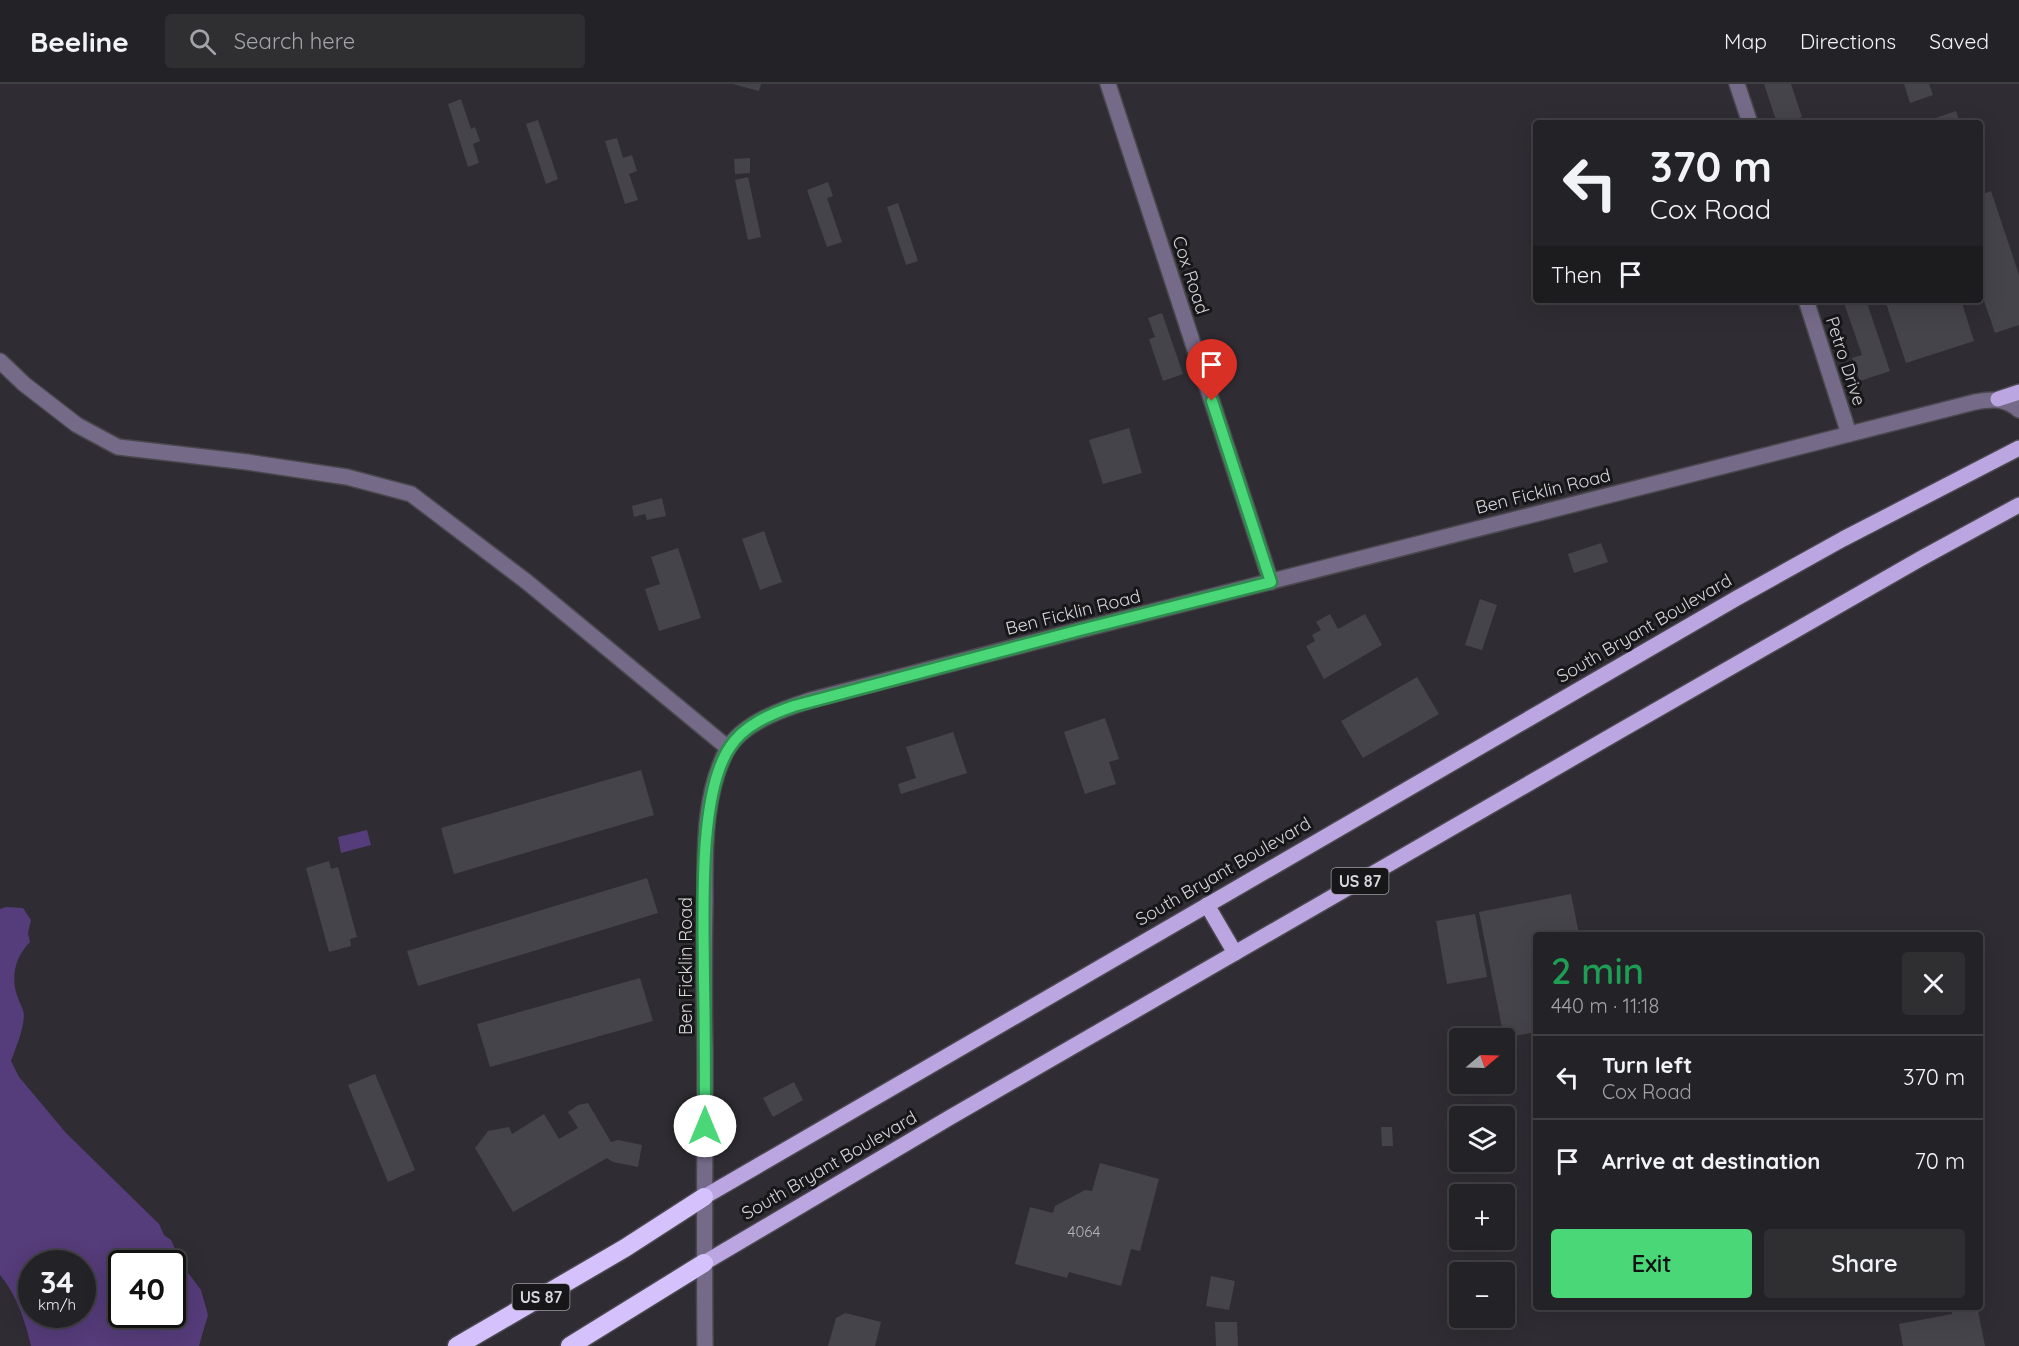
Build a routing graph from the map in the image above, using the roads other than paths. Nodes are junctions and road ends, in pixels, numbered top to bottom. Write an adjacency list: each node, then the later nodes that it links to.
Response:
1 (1108, 84): 12 (street, Cox Road)
2 (1737, 84): 3 (street)
3 (1749, 120)
4 (1807, 303): 9 (street, Petro Drive)
5 (0, 361): 13 (street)
6 (2019, 392): 7 (main road)
7 (1998, 399): 8 (street); 9 (street, Ben Ficklin Road)
8 (2019, 410)
9 (1849, 434): 12 (street, Ben Ficklin Road)
10 (2019, 448): 14 (main road, South Bryant Boulevard / US 87)
11 (2019, 505): 15 (main road, South Bryant Boulevard / US 87)
12 (1271, 582): 13 (street, Ben Ficklin Road)
13 (728, 748): 16 (street, Ben Ficklin Road)
14 (1207, 905): 15 (main road); 16 (main road, South Bryant Boulevard / US 87)
15 (1235, 953): 17 (main road, South Bryant Boulevard / US 87)
16 (704, 1197): 17 (street, Ben Ficklin Road); 18 (highway, South Bryant Boulevard / US 87)
17 (704, 1263): 19 (highway, South Bryant Boulevard / US 87); 20 (street, Ben Ficklin Road)
18 (457, 1346)
19 (570, 1346)
20 (705, 1346)

